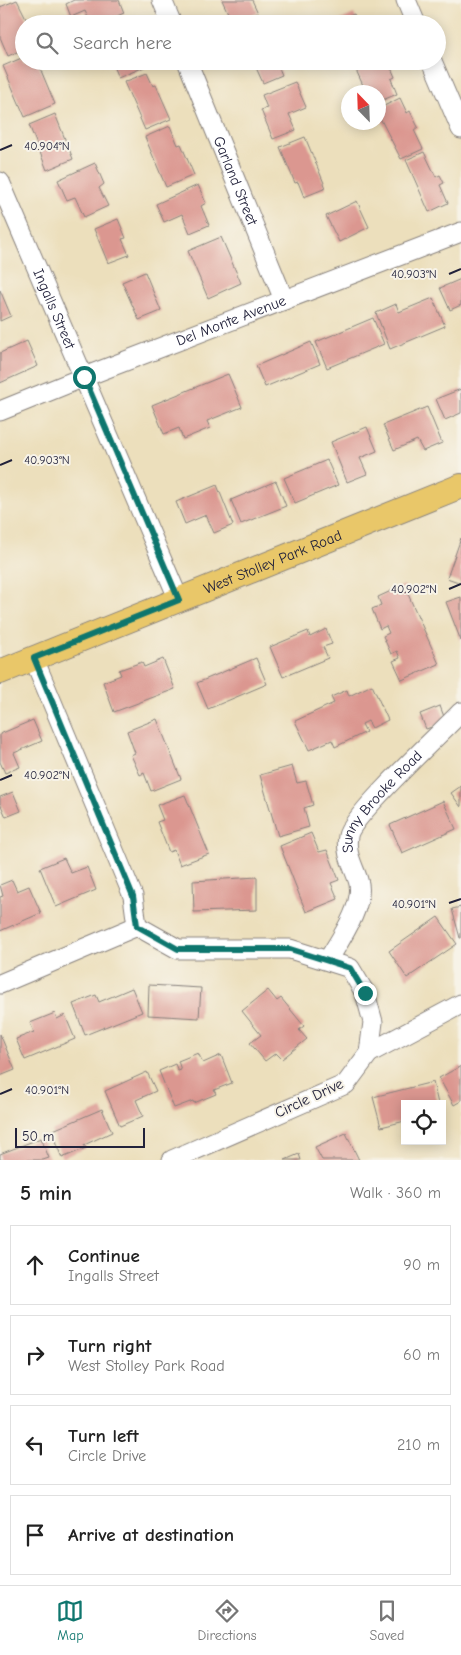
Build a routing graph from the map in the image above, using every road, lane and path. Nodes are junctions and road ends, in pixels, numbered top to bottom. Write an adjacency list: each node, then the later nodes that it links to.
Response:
1 (162, 0): 3 (street)
2 (406, 0): 4 (street)
3 (168, 15)
4 (412, 15)
5 (191, 70): 10 (street, Garland Street)
6 (436, 70): 7 (street)
7 (461, 129)
8 (0, 182): 11 (street, Ingalls Street)
9 (461, 232): 10 (street, Del Monte Avenue)
10 (284, 300): 11 (street, Del Monte Avenue)
11 (84, 377): 12 (street, Del Monte Avenue); 14 (street, Ingalls Street)
12 (0, 411)
13 (461, 486): 14 (main road, West Stolley Park Road)
14 (179, 600): 15 (main road, West Stolley Park Road)
15 (34, 658): 16 (main road, West Stolley Park Road); 18 (street)
16 (0, 672)
17 (461, 712): 19 (street, Sunny Brooke Road)
18 (137, 926): 19 (street, Circle Drive); 20 (street)
19 (328, 960): 22 (street, Circle Drive)
20 (0, 984)
21 (461, 1004): 22 (street)
22 (369, 1053): 23 (street, Circle Drive)
23 (172, 1160)

